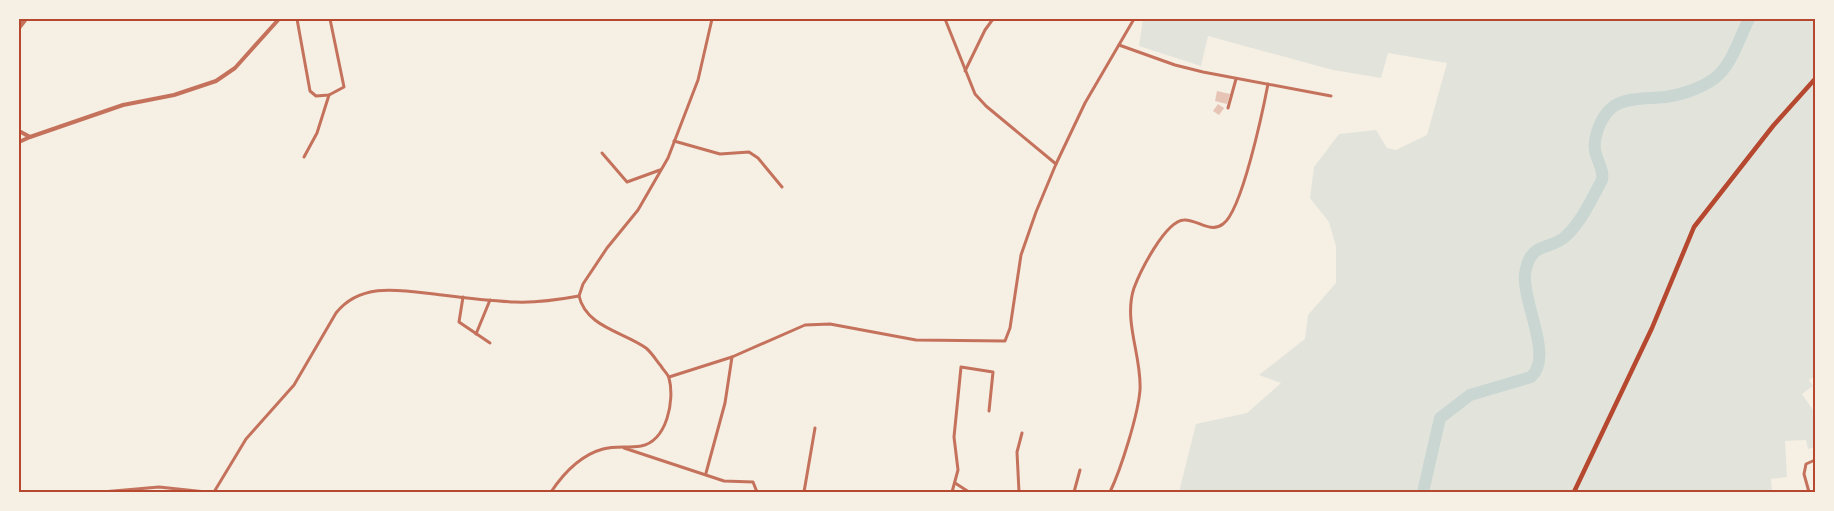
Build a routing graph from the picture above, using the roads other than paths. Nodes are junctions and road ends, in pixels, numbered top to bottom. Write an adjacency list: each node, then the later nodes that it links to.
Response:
1 (19, 19): 10 (street)
2 (26, 19): 10 (street)
3 (279, 19): 21 (street)
4 (297, 19): 17 (street)
5 (330, 19): 17 (street)
6 (712, 19): 22 (street)
7 (945, 19): 13 (street)
8 (993, 19): 13 (street)
9 (1134, 19): 12 (street)
10 (22, 23): 11 (street)
11 (19, 28)
12 (1120, 45): 14 (street); 26 (street)
13 (965, 71): 26 (street)
14 (1236, 79): 16 (street); 19 (street)
15 (1815, 79): 55 (main road)
16 (1268, 84): 18 (street); 54 (street)
17 (329, 95): 25 (street)
18 (1331, 96)
19 (1228, 108)
20 (19, 131): 21 (street)
21 (30, 137): 23 (street)
22 (674, 141): 27 (street); 28 (street)
23 (19, 142)
24 (602, 153): 27 (street)
25 (304, 158)
26 (1056, 164): 34 (street)
27 (660, 170): 29 (street)
28 (782, 187)
29 (579, 296): 31 (street); 35 (street)
30 (463, 298): 31 (street); 32 (street); 46 (street)
31 (490, 300): 32 (street)
32 (476, 334): 33 (street)
33 (490, 343)
34 (732, 357): 35 (street); 42 (street)
35 (669, 377): 39 (street)
36 (989, 411): 43 (street)
37 (815, 428): 49 (street)
38 (1022, 433): 52 (street)
39 (619, 447): 42 (street); 47 (street)
40 (1815, 460): 56 (street)
41 (1080, 470): 53 (street)
42 (706, 474): 48 (street)
43 (955, 483): 50 (street); 51 (street)
44 (102, 492): 45 (street)
45 (206, 492)
46 (214, 492)
47 (551, 492)
48 (757, 492)
49 (804, 492)
50 (952, 492)
51 (969, 492)
52 (1019, 492)
53 (1074, 492)
54 (1110, 492)
55 (1574, 492)
56 (1809, 492)

